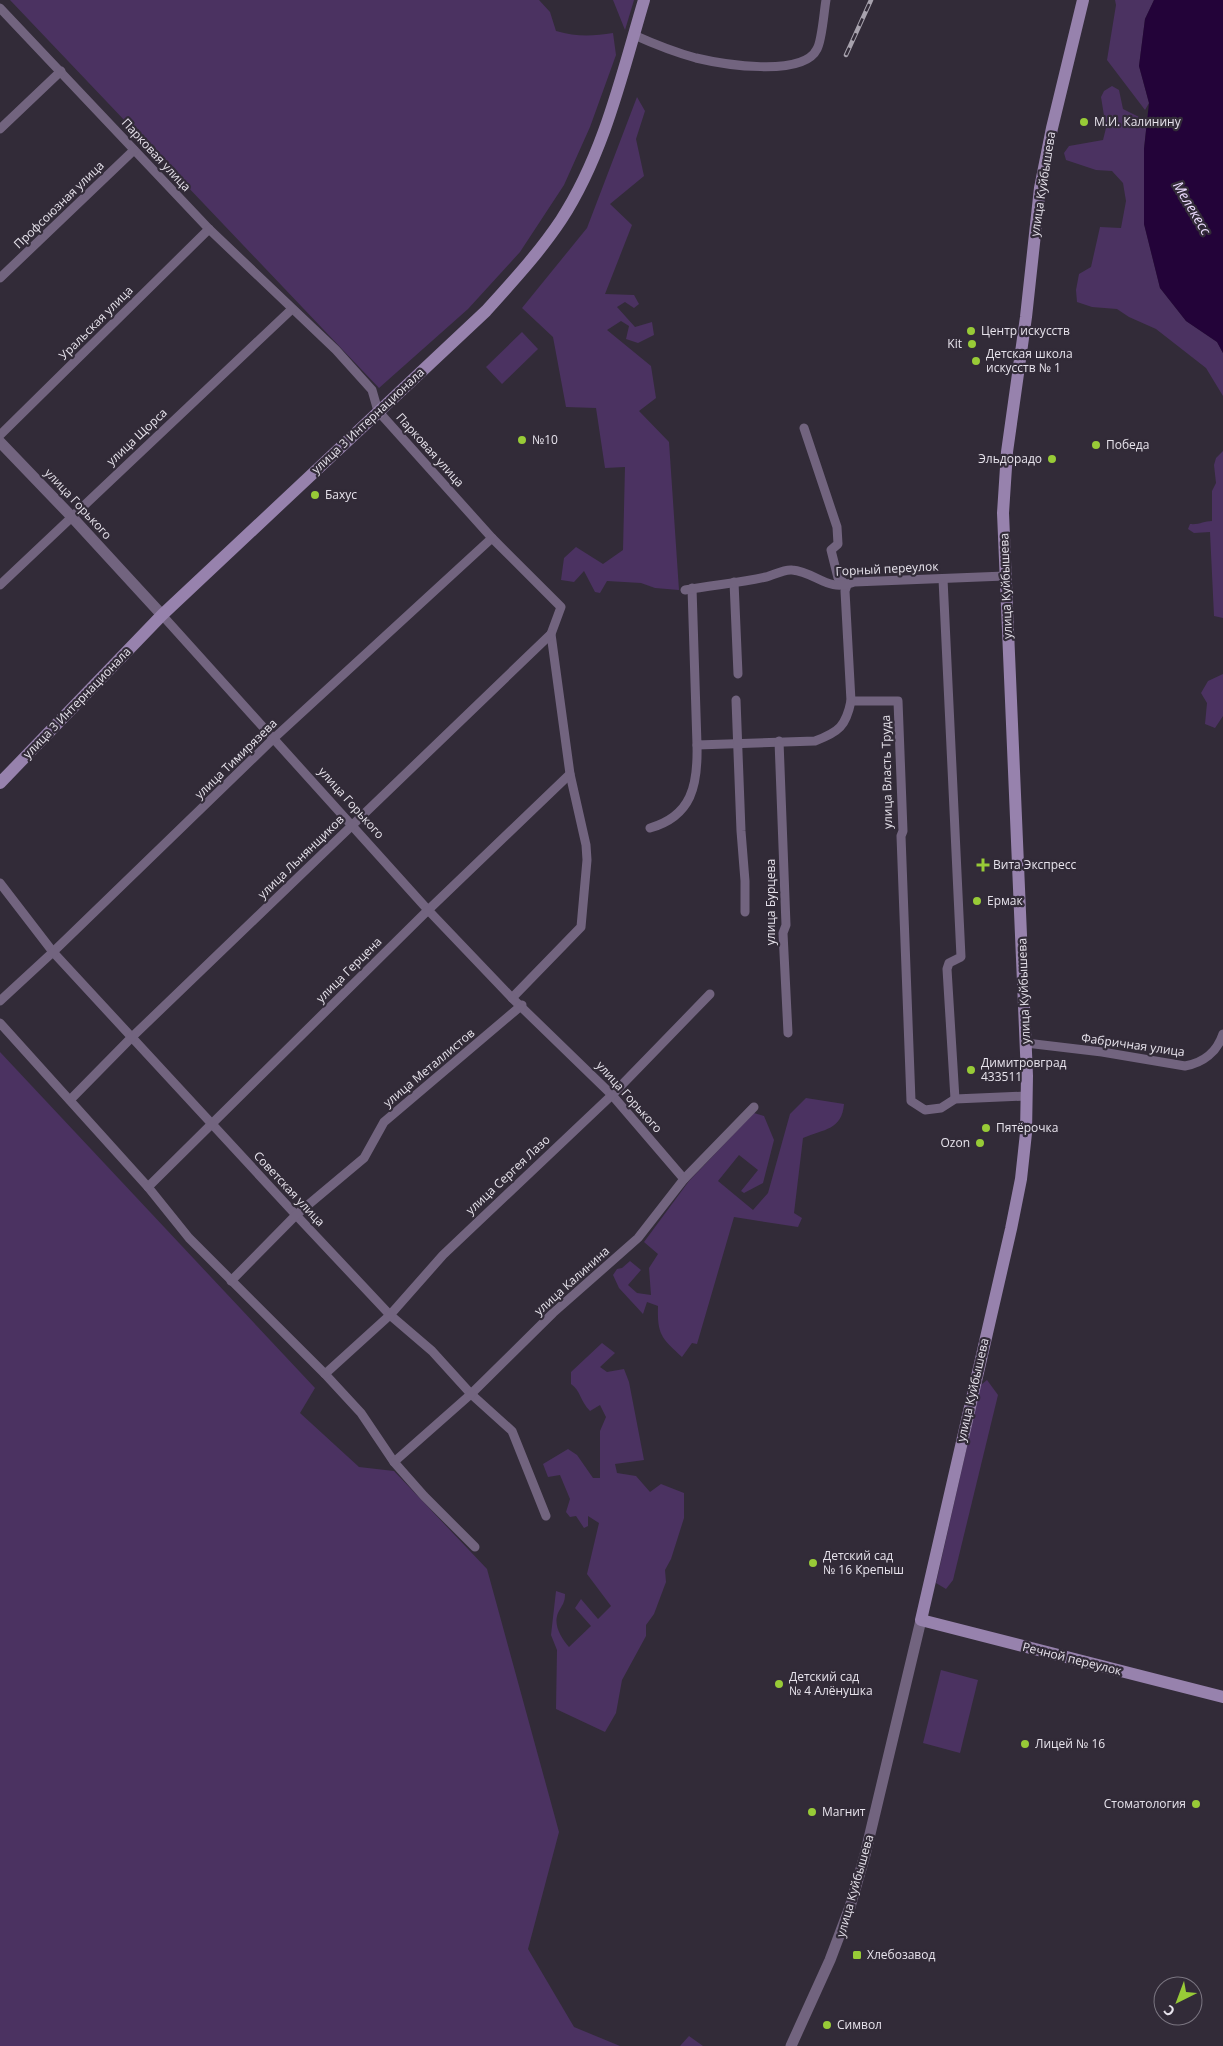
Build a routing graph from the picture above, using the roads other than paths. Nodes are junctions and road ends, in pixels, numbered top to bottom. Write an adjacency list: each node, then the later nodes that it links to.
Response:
1 (644, 0): 5 (main road, улица 3 Интернационала)
2 (826, 0): 5 (street)
3 (1083, 0): 18 (main road, улица Куйбышева)
4 (0, 8): 6 (street, Парковая улица)
5 (634, 35): 12 (main road, улица 3 Интернационала)
6 (61, 70): 7 (street); 8 (street, Парковая улица)
7 (0, 129)
8 (134, 150): 9 (street, Парковая улица); 10 (street, Профсоюзная улица)
9 (209, 229): 11 (street, Парковая улица); 14 (street, Уральская улица)
10 (0, 278)
11 (292, 309): 12 (street, Парковая улица); 16 (street, улица Щорса)
12 (378, 412): 17 (street, Парковая улица); 23 (main road, улица 3 Интернационала)
13 (804, 428): 22 (street)
14 (0, 435)
15 (0, 442): 16 (street, улица Горького)
16 (71, 516): 21 (street, улица Щорса); 23 (street, улица Горького)
17 (492, 538): 24 (street, Парковая улица); 28 (street, улица Тимирязева)
18 (1005, 576): 19 (street, Горный переулок); 48 (main road, улица Куйбышева)
19 (943, 579): 22 (street, Горный переулок); 51 (street)
20 (734, 582): 22 (street, Горный переулок); 25 (street); 31 (street, Горный переулок)
21 (0, 585)
22 (847, 585): 27 (street)
23 (162, 615): 28 (street, улица Горького); 33 (main road, улица 3 Интернационала)
24 (551, 634): 32 (street, Парковая улица); 34 (street, улица Льнянщиков)
25 (738, 674)
26 (736, 700): 30 (street, улица Бурцева)
27 (851, 701): 29 (street); 51 (street, улица Власть Труда)
28 (274, 739): 34 (street, улица Горького); 39 (street, улица Тимирязева)
29 (779, 741): 30 (street); 45 (street, улица Бурцева)
30 (737, 743): 31 (street); 38 (street, улица Бурцева)
31 (697, 745): 35 (street)
32 (570, 774): 37 (street, улица Герцена); 41 (street, Парковая улица)
33 (0, 783)
34 (352, 825): 37 (street, улица Горького); 47 (street, улица Льнянщиков)
35 (650, 828)
36 (0, 883): 39 (street, Советская улица)
37 (428, 910): 41 (street, улица Горького); 54 (street, улица Герцена)
38 (745, 912)
39 (53, 952): 42 (street, улица Тимирязева); 47 (street, Советская улица)
40 (710, 994): 49 (street, улица Сергея Лазо)
41 (512, 998): 43 (street, улица Горького)
42 (0, 1001)
43 (522, 1005): 49 (street, улица Горького); 57 (street, улица Металлистов)
44 (0, 1023): 52 (street)
45 (788, 1033)
46 (1223, 1034): 48 (street, Фабричная улица)
47 (131, 1038): 52 (street, улица Льнянщиков); 54 (street, Советская улица)
48 (1026, 1043): 50 (main road, улица Куйбышева)
49 (612, 1095): 55 (street, улица Горького); 59 (street, улица Сергея Лазо)
50 (1026, 1096): 51 (street); 65 (main road, улица Куйбышева)
51 (955, 1099)
52 (70, 1100): 56 (street)
53 (754, 1106): 55 (street, улица Калинина)
54 (211, 1123): 56 (street, улица Герцена); 57 (street, Советская улица)
55 (684, 1179): 61 (street, улица Калинина)
56 (148, 1187): 58 (street)
57 (296, 1215): 58 (street, улица Металлистов); 59 (street, Советская улица)
58 (231, 1281): 60 (street)
59 (390, 1315): 60 (street, улица Сергея Лазо); 61 (street, Советская улица)
60 (325, 1374): 62 (street)
61 (471, 1394): 62 (street, улица Калинина); 63 (street, Советская улица)
62 (394, 1462): 64 (street)
63 (546, 1516)
64 (476, 1547)
65 (921, 1620): 66 (main road, Речной переулок); 67 (street, улица Куйбышева)
66 (1223, 1697)
67 (791, 2046)

